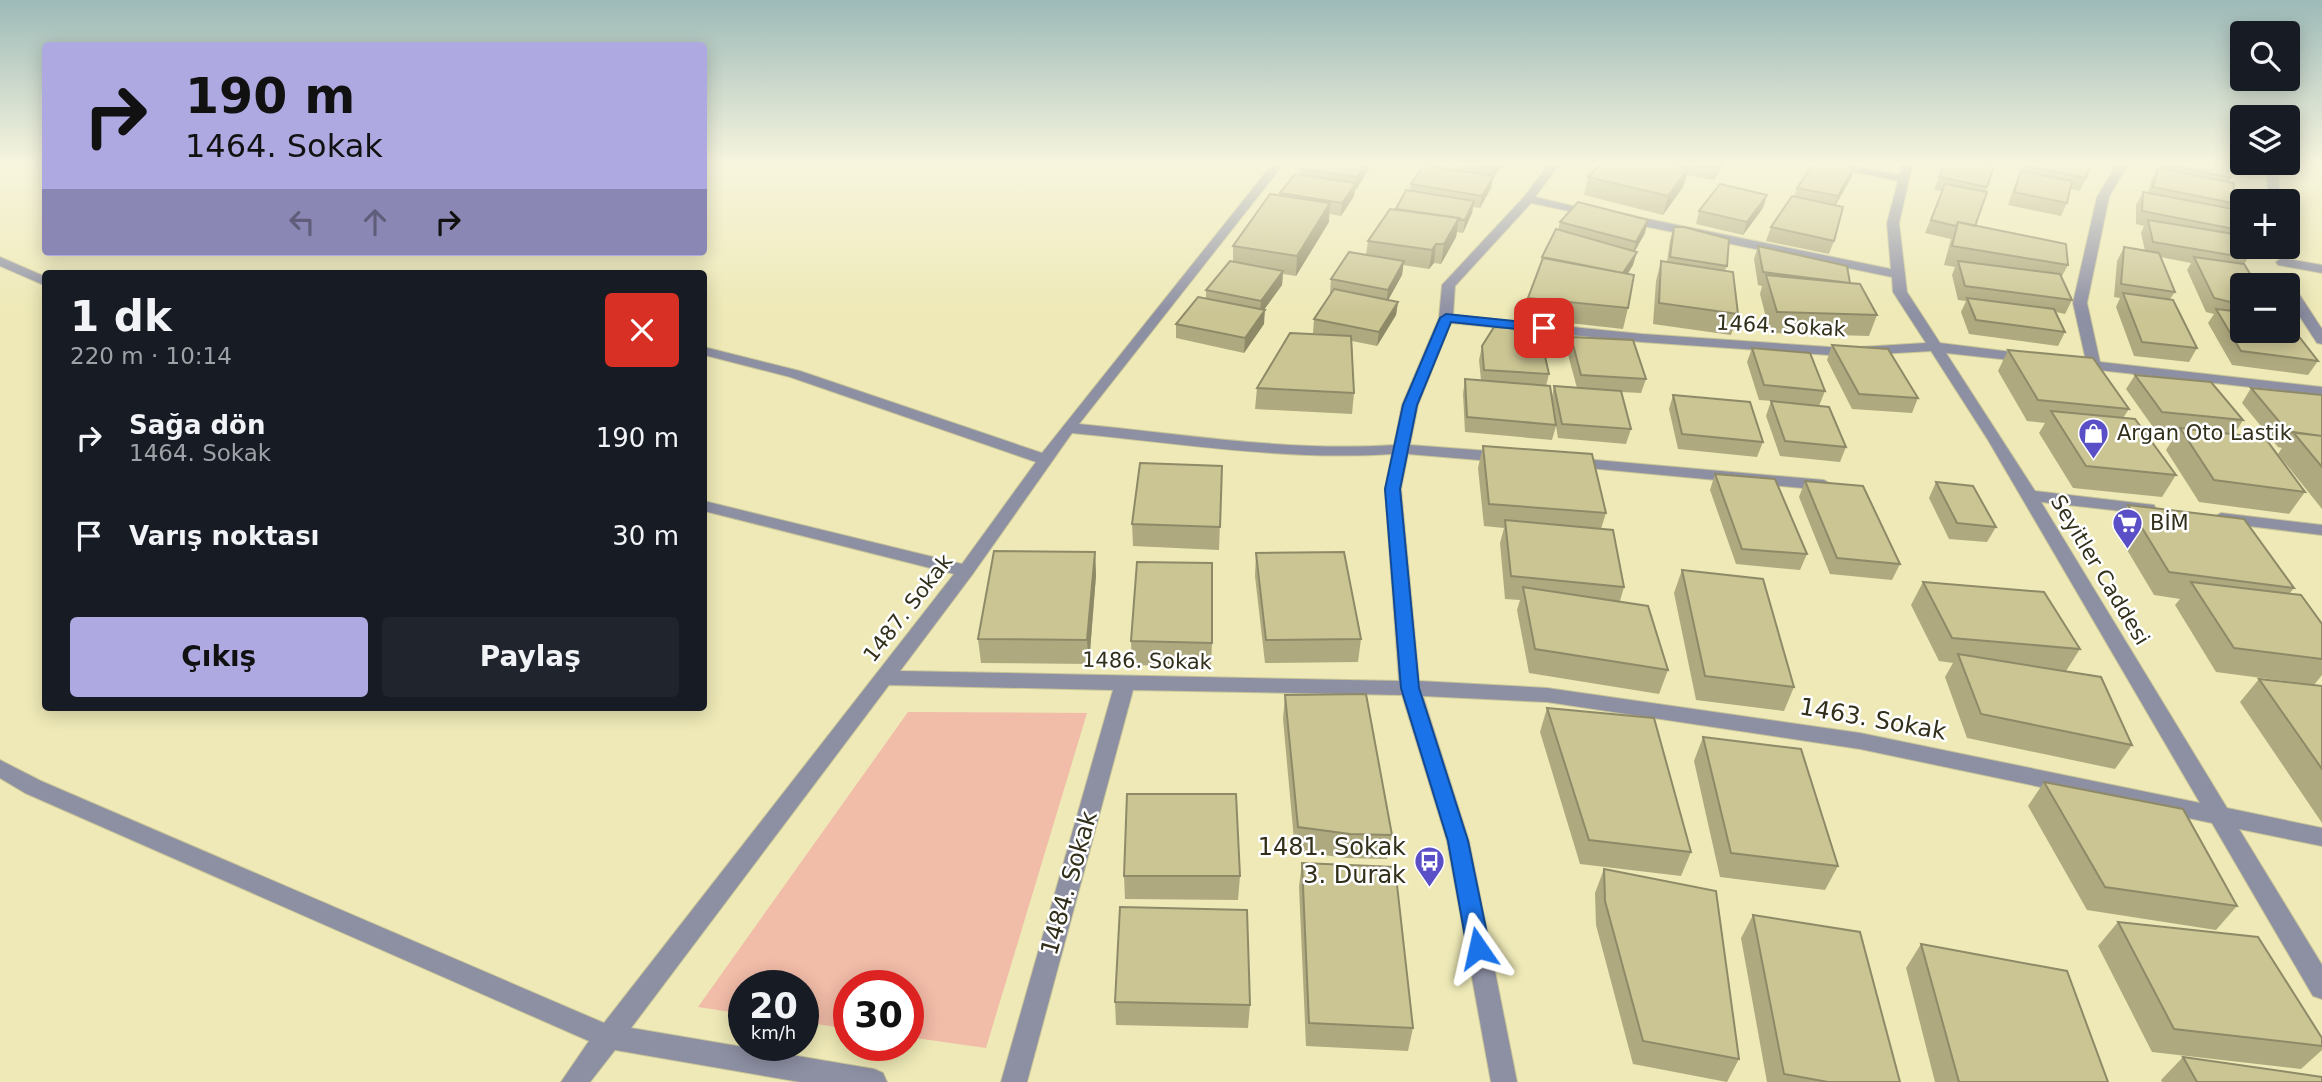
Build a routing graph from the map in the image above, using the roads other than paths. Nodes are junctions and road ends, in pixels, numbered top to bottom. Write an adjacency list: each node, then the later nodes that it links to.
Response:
1 (1240, 212): 22 (street, 1487. Sokak)
2 (1516, 212): 14 (street)
3 (1595, 212): 11 (street)
4 (1896, 212): 11 (street, Seyitler Caddesi)
5 (2100, 212): 20 (street)
6 (2281, 259): 7 (street)
7 (2281, 262): 9 (street); 10 (street)
8 (3, 267): 12 (street)
9 (2322, 269)
10 (2284, 273)
11 (1898, 274): 16 (street, Seyitler Caddesi)
12 (42, 281)
13 (2300, 306): 15 (street)
14 (1446, 318): 16 (street, 1464. Sokak); 23 (street)
15 (2322, 340)
16 (1936, 347): 18 (street, 1464. Sokak); 28 (street, Seyitler Caddesi)
17 (707, 352): 24 (street)
18 (2041, 360)
19 (2068, 363): 20 (street)
20 (2094, 366): 21 (street)
21 (2322, 391)
22 (1068, 428): 23 (street); 24 (street, 1487. Sokak)
23 (1401, 449): 25 (street); 36 (street)
24 (1044, 459): 33 (street, 1487. Sokak)
25 (1524, 459)
26 (1551, 461): 27 (street)
27 (1824, 485)
28 (2028, 495): 30 (street); 38 (street, Seyitler Caddesi)
29 (707, 507): 33 (street)
30 (2164, 511)
31 (2204, 516): 32 (street)
32 (2322, 530)
33 (966, 571): 34 (street, 1487. Sokak)
34 (882, 678): 35 (street, 1486. Sokak); 41 (street, 1487. Sokak)
35 (1125, 684): 36 (street, 1486. Sokak); 44 (street, 1484. Sokak)
36 (1410, 688): 38 (street, 1463. Sokak); 45 (street)
37 (0, 768): 41 (street)
38 (2221, 818): 39 (street, 1463. Sokak); 40 (street, Seyitler Caddesi)
39 (2322, 837)
40 (2322, 988)
41 (606, 1037): 42 (street, 1487. Sokak); 43 (street)
42 (574, 1082)
43 (874, 1082)
44 (1014, 1082)
45 (1504, 1082)

